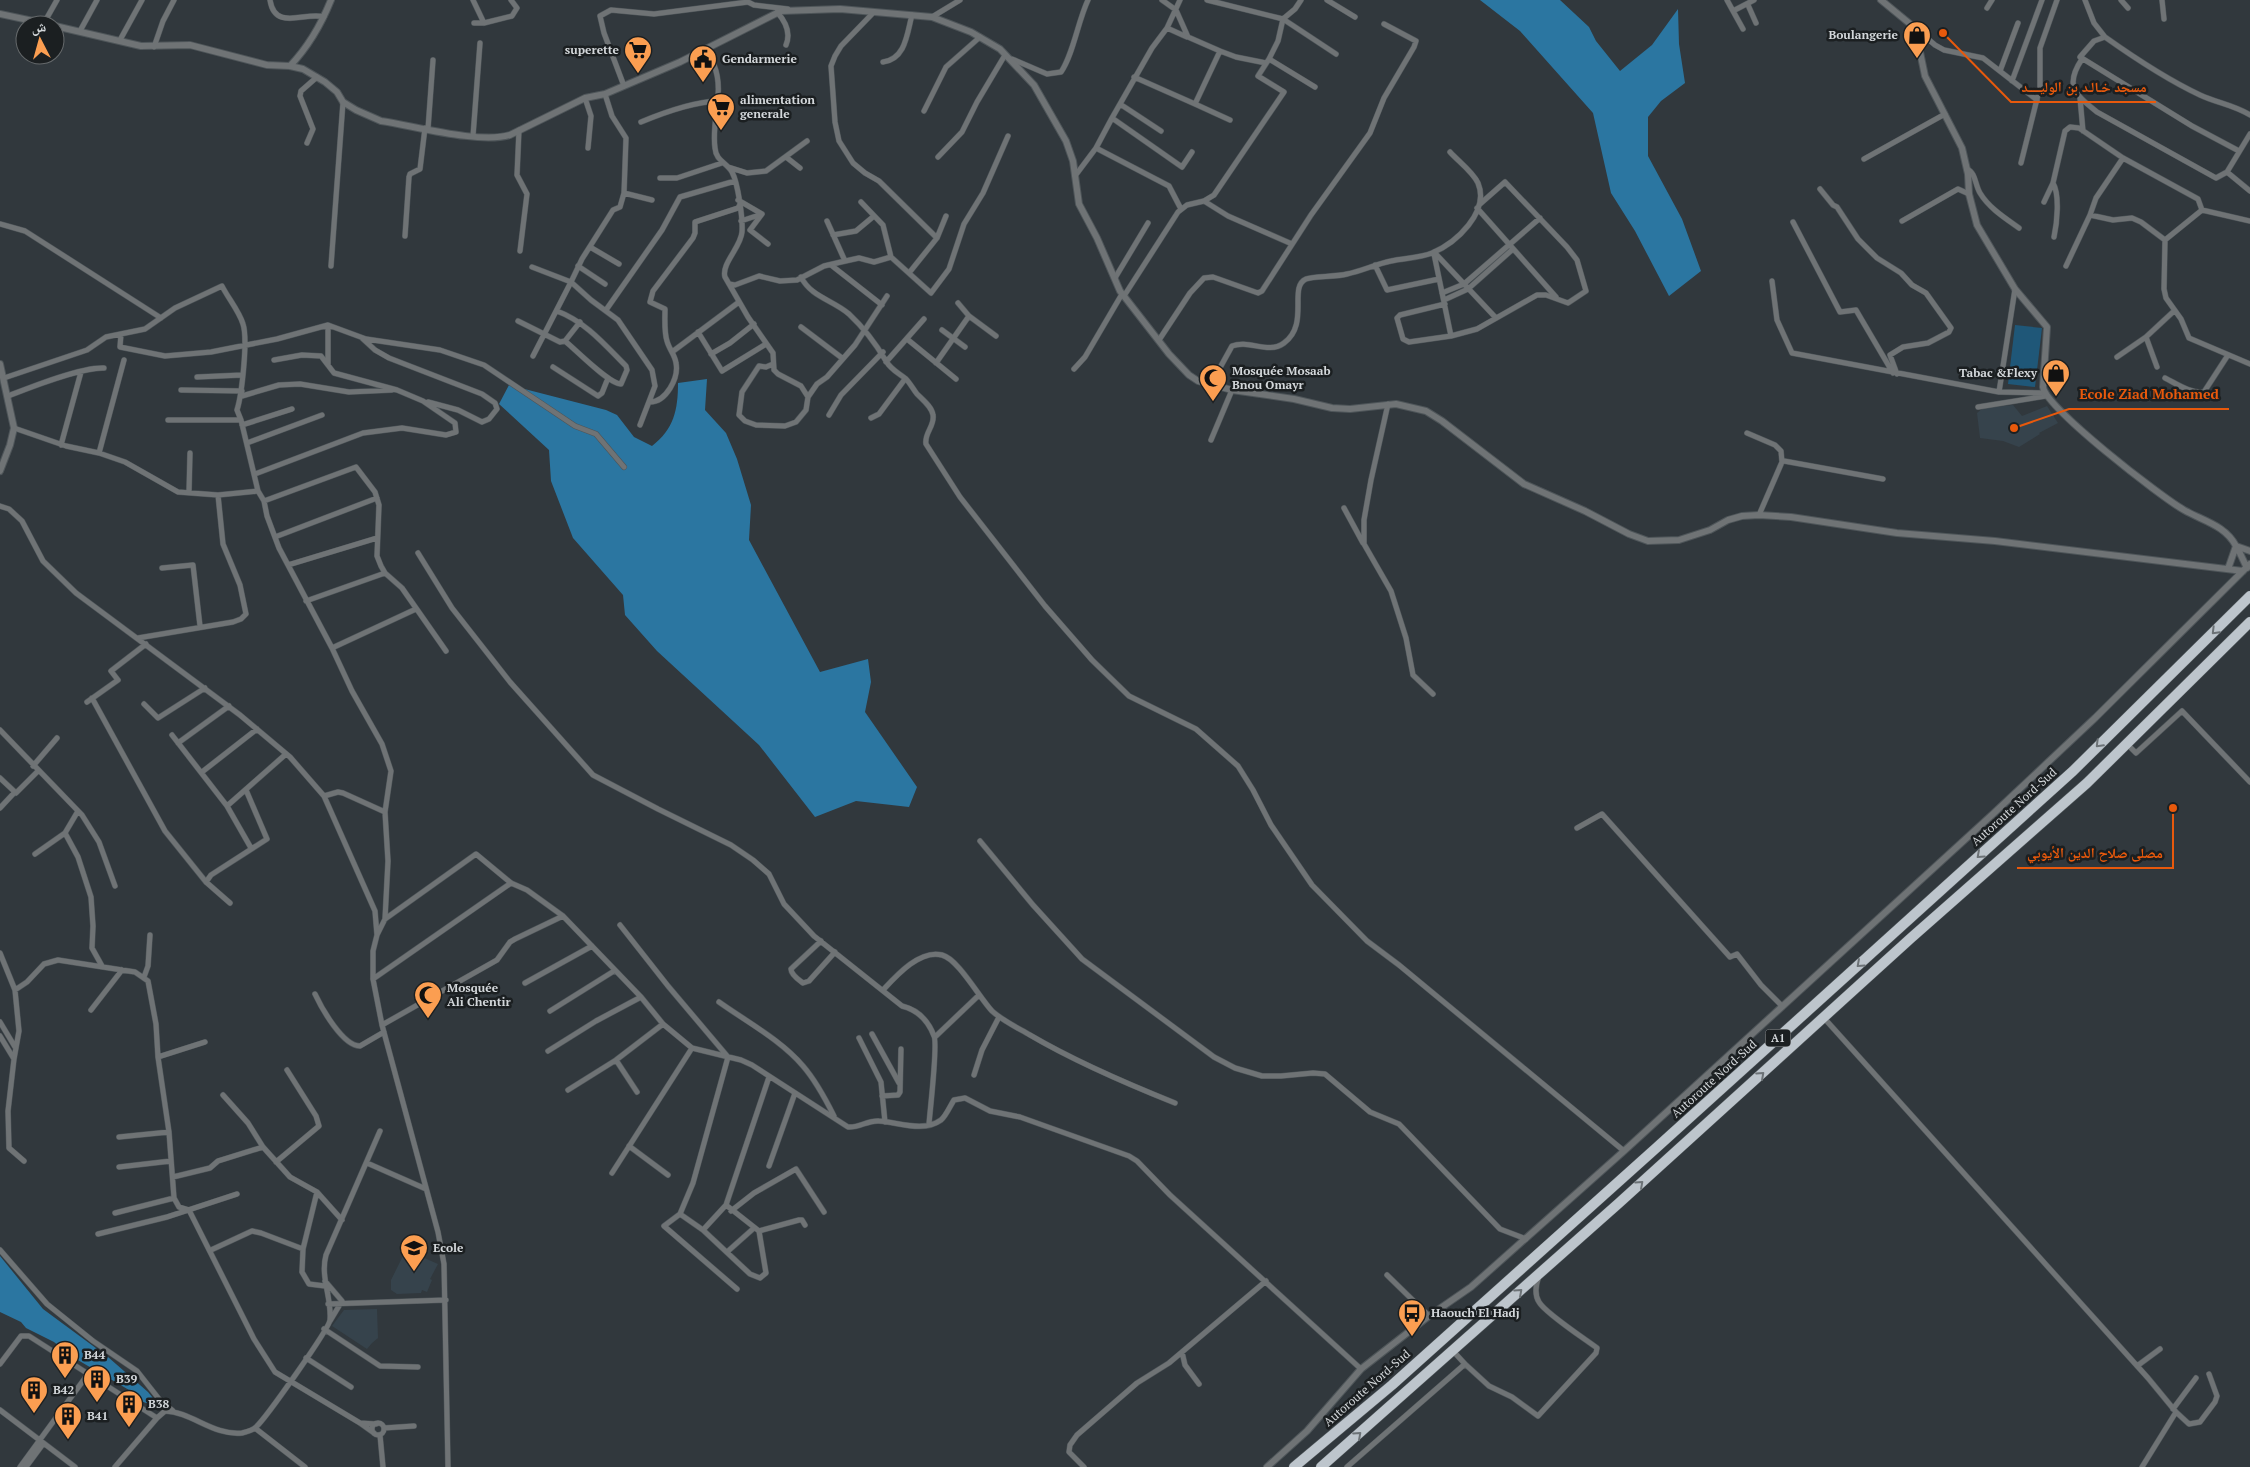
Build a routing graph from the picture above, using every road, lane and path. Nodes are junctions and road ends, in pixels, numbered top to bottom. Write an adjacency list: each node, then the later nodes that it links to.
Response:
1 (57, 0): 34 (street)
2 (96, 0): 51 (street)
3 (142, 0): 55 (street)
4 (174, 0): 58 (street)
5 (270, 0): 37 (street)
6 (331, 0): 37 (street)
7 (473, 0): 43 (street)
8 (510, 0): 43 (street)
9 (960, 0): 38 (street)
10 (1088, 0): 62 (street)
11 (1162, 0): 29 (street)
12 (1180, 0): 29 (street)
13 (1207, 0): 40 (street)
14 (1301, 0): 40 (street)
15 (1327, 0): 39 (street)
16 (1727, 0): 30 (street)
17 (1754, 0): 25 (street)
18 (1881, 0): 49 (street)
19 (1992, 0): 26 (street)
20 (2042, 0): 71 (street)
21 (2057, 0): 77 (street)
22 (2085, 0): 54 (street)
23 (2121, 0): 27 (street)
24 (2162, 0): 41 (street)
25 (1748, 5): 30 (street); 44 (street)
26 (1987, 8)
27 (2128, 8)
28 (791, 9): 31 (street); 32 (street); 72 (street)
29 (1176, 10): 48 (street); 53 (street)
30 (1733, 11): 50 (street)
31 (777, 12): 57 (street); 61 (street)
32 (873, 13): 35 (street); 145 (street)
33 (0, 14): 36 (street)
34 (49, 15)
35 (912, 15): 38 (street); 66 (street)
36 (15, 17)
37 (324, 17): 67 (street)
38 (932, 17): 52 (street)
39 (1354, 17)
40 (1283, 19): 60 (street); 65 (street)
41 (2164, 19)
42 (474, 23): 43 (street)
43 (484, 23)
44 (1756, 23)
45 (2018, 23): 68 (street)
46 (1384, 24): 148 (street)
47 (65, 28): 51 (street)
48 (1167, 28): 53 (street); 70 (street)
49 (1915, 28): 68 (street); 83 (street)
50 (1743, 29)
51 (80, 31): 55 (street)
52 (980, 37): 62 (street); 82 (street)
53 (1188, 37): 59 (street)
54 (2105, 37): 63 (street); 84 (street)
55 (120, 40): 58 (street)
56 (480, 43): 93 (street)
57 (786, 45)
58 (154, 46): 67 (street)
59 (1220, 51): 65 (street); 81 (street)
60 (1336, 54)
61 (695, 55): 72 (street); 78 (street)
62 (1008, 57): 103 (street); 111 (street)
63 (2082, 59): 76 (street); 99 (street)
64 (433, 60): 88 (street)
65 (1268, 61): 73 (street); 120 (street)
66 (883, 62)
67 (290, 66): 69 (street)
68 (2000, 71): 71 (street)
69 (317, 77): 79 (street); 96 (street)
70 (1134, 77): 80 (street); 81 (street)
71 (2012, 81): 77 (street)
72 (624, 86): 74 (street)
73 (1314, 87)
74 (605, 94): 75 (street); 117 (street)
75 (585, 98): 89 (street); 97 (street)
76 (2080, 98): 91 (street); 110 (street)
77 (2036, 100): 106 (street)
78 (718, 101): 87 (street); 107 (street)
79 (343, 102): 88 (street); 159 (street)
80 (1120, 104): 85 (street); 90 (street)
81 (1195, 104): 86 (street)
82 (924, 111)
83 (1945, 114): 105 (street); 109 (street)
84 (2250, 114)
85 (1112, 118): 98 (street); 100 (street)
86 (1230, 120)
87 (641, 122)
88 (426, 128): 93 (street); 143 (street)
89 (518, 130): 93 (street); 152 (street)
90 (1161, 130)
91 (2083, 131): 104 (street); 114 (street)
92 (2250, 134): 99 (street)
93 (474, 136)
94 (1008, 136): 163 (street)
95 (807, 141): 102 (street)
96 (307, 143)
97 (588, 148)
98 (1096, 148): 111 (street); 125 (street)
99 (2240, 151): 110 (street)
100 (1192, 152)
101 (1450, 152): 124 (street)
102 (786, 157): 107 (street); 108 (street)
103 (938, 157)
104 (2123, 158): 126 (street); 128 (street)
105 (1864, 159)
106 (2021, 163)
107 (724, 164): 112 (street); 113 (street)
108 (800, 168)
109 (1967, 169): 118 (street); 140 (street)
110 (2227, 172): 116 (street)
111 (1075, 176): 165 (street)
112 (660, 178)
113 (735, 181): 123 (street); 182 (street)
114 (2053, 183): 122 (street); 144 (street)
115 (1820, 189): 230 (street)
116 (2250, 191)
117 (624, 193): 119 (street); 150 (street)
118 (1969, 194): 135 (street); 173 (street)
119 (652, 200)
120 (1204, 201): 125 (street); 148 (street)
121 (860, 202): 129 (street)
122 (2044, 202)
123 (739, 203): 127 (street); 133 (street); 210 (street)
124 (1478, 206): 131 (street); 149 (street); 153 (street)
125 (1181, 209): 175 (street)
126 (2202, 210): 132 (street); 146 (street)
127 (762, 214): 133 (street); 141 (street)
128 (2090, 215): 146 (street); 161 (street)
129 (874, 216): 142 (street); 154 (street)
130 (946, 216): 145 (street)
131 (1540, 218): 149 (street); 177 (street)
132 (2250, 220)
133 (741, 221): 139 (street)
134 (827, 221): 142 (street)
135 (1902, 221)
136 (1794, 222): 230 (street)
137 (1148, 223): 165 (street)
138 (0, 224): 186 (street)
139 (742, 228): 141 (street); 170 (street)
140 (2018, 228)
141 (750, 230): 147 (street)
142 (833, 235): 155 (street)
143 (405, 236)
144 (2054, 237)
145 (937, 238): 163 (street)
146 (2165, 240): 184 (street)
147 (768, 244)
148 (1292, 244): 205 (street)
149 (1508, 244): 151 (street); 171 (street)
150 (590, 247): 156 (street); 160 (street)
151 (1513, 249): 172 (street); 177 (street)
152 (520, 251)
153 (1434, 252): 158 (street); 166 (street); 171 (street)
154 (891, 257): 155 (street); 163 (street)
155 (846, 261): 157 (street)
156 (618, 264)
157 (831, 264): 164 (street); 181 (street)
158 (1374, 265): 166 (street); 238 (street)
159 (332, 266)
160 (578, 266): 168 (street); 169 (street)
161 (2066, 266)
162 (532, 267): 168 (street)
163 (909, 273)
164 (801, 277): 170 (street); 194 (street)
165 (1115, 278): 175 (street)
166 (1439, 279): 174 (street)
167 (1772, 281): 230 (street)
168 (571, 282): 182 (street); 183 (street)
169 (605, 284)
170 (729, 284): 178 (street)
171 (1464, 284): 172 (street); 174 (street)
172 (1468, 289): 180 (street); 188 (street)
173 (2015, 289): 242 (street); 244 (street)
174 (1442, 294): 180 (street)
175 (1123, 295): 205 (street); 228 (street)
176 (887, 296): 181 (street)
177 (1557, 298): 188 (street)
178 (739, 302): 191 (street); 196 (street)
179 (958, 302): 185 (street)
180 (1444, 302): 200 (street); 200 (street)
181 (882, 305): 194 (street)
182 (606, 310): 248 (street)
183 (558, 311): 190 (street); 198 (street)
184 (2174, 311): 202 (street); 213 (street)
185 (969, 316): 199 (street); 204 (street)
186 (161, 318): 197 (street); 208 (street)
187 (924, 318): 203 (street)
188 (1496, 318): 200 (street)
189 (518, 321): 198 (street)
190 (580, 322): 206 (street); 234 (street)
191 (754, 324): 207 (street); 212 (street)
192 (328, 325): 201 (street); 208 (street); 224 (street)
193 (801, 326): 215 (street)
194 (864, 329): 211 (street); 215 (street)
195 (942, 330): 204 (street)
196 (698, 332): 210 (street); 212 (street)
197 (121, 334): 208 (street); 233 (street)
198 (546, 334): 206 (street); 214 (street)
199 (996, 336)
200 (1451, 336)
201 (362, 337): 247 (street); 266 (street)
202 (2146, 337): 216 (street); 226 (street)
203 (907, 339): 219 (street); 220 (street)
204 (953, 339): 209 (street); 220 (street)
205 (1159, 340): 238 (street)
206 (565, 341): 234 (street)
207 (766, 344): 212 (street); 222 (street)
208 (245, 346): 231 (street)
209 (965, 348)
210 (672, 352): 248 (street)
211 (883, 352): 219 (street); 253 (street)
212 (711, 354)
213 (2228, 355): 223 (street); 235 (street)
214 (533, 356)
215 (842, 358): 246 (street)
216 (2117, 358)
217 (124, 360): 263 (street)
218 (274, 360): 224 (street)
219 (886, 362): 236 (street)
220 (936, 363): 237 (street)
221 (0, 364): 233 (street)
222 (773, 364): 246 (street); 246 (street)
223 (2250, 364)
224 (328, 366): 240 (street)
225 (553, 367): 234 (street)
226 (2158, 367)
227 (104, 368): 229 (street)
228 (1074, 369)
229 (81, 372): 245 (street); 262 (street)
230 (1895, 373): 242 (street)
231 (242, 375): 232 (street); 243 (street)
232 (197, 377)
233 (4, 378): 245 (street)
234 (608, 378)
235 (2165, 378)
236 (905, 379): 254 (street); 393 (street)
237 (956, 379)
238 (1211, 384): 241 (street)
239 (181, 390): 243 (street)
240 (397, 390): 243 (street); 247 (street)
241 (1232, 390): 249 (street); 260 (street)
242 (1999, 392): 244 (street)
243 (242, 394): 256 (street)
244 (2045, 394): 250 (street); 281 (street)
245 (8, 396): 258 (street)
246 (808, 397)
247 (423, 401): 268 (street)
248 (650, 402): 257 (street)
249 (1388, 404): 277 (street); 280 (street)
250 (1978, 407)
251 (292, 409): 256 (street)
252 (322, 415): 261 (street)
253 (828, 415)
254 (871, 418)
255 (168, 420): 256 (street)
256 (241, 422): 261 (street)
257 (640, 425)
258 (14, 428): 262 (street); 267 (street)
259 (1747, 434): 265 (street)
260 (1211, 440)
261 (247, 443): 268 (street)
262 (61, 445): 263 (street)
263 (99, 453): 271 (street)
264 (190, 453): 271 (street)
265 (1782, 462): 269 (street); 277 (street)
266 (624, 467)
267 (0, 471)
268 (255, 474): 270 (street)
269 (1883, 479)
270 (258, 491): 272 (street); 274 (street)
271 (189, 492): 272 (street)
272 (218, 495): 293 (street)
273 (377, 498): 274 (street); 278 (street); 279 (street)
274 (264, 501): 278 (street)
275 (0, 506): 294 (street)
276 (1344, 508): 280 (street)
277 (1759, 515): 287 (street)
278 (275, 537): 284 (street)
279 (377, 538): 284 (street); 288 (street)
280 (1364, 544): 299 (street)
281 (2236, 546): 282 (street); 286 (street); 287 (street)
282 (2250, 552)
283 (418, 553): 337 (street)
284 (288, 565): 290 (street)
285 (162, 568): 293 (street)
286 (2247, 568): 287 (street); 353 (street)
287 (2228, 569)
288 (385, 573): 290 (street); 291 (street)
289 (2250, 596): 470 (highway, Autoroute Nord-Sud / A1, one-way to 470)
290 (306, 601): 296 (street)
291 (416, 609): 296 (street); 297 (street)
292 (2250, 622): 309 (highway, A1)
293 (200, 626): 294 (street)
294 (138, 638): 295 (street)
295 (146, 644): 298 (street); 300 (street)
296 (332, 648): 322 (street)
297 (446, 651)
298 (205, 688): 302 (street); 303 (street)
299 (1433, 694)
300 (92, 698): 301 (street); 328 (street)
301 (87, 702)
302 (144, 704)
303 (229, 706): 304 (street); 308 (street)
304 (257, 729): 310 (street); 313 (street)
305 (0, 730): 311 (street)
306 (172, 734): 308 (street)
307 (57, 738): 311 (street)
308 (178, 742): 313 (street)
309 (2127, 744): 315 (street); 357 (highway, A1)
310 (286, 754): 316 (street); 318 (street)
311 (33, 766): 312 (street)
312 (38, 771): 317 (street); 321 (street)
313 (202, 772): 319 (street)
314 (0, 778): 317 (street)
315 (2250, 782)
316 (246, 790): 319 (street); 326 (street)
317 (14, 793): 320 (street)
318 (324, 796): 322 (street); 335 (street)
319 (227, 806): 326 (street)
320 (0, 808)
321 (78, 811): 324 (street); 330 (street)
322 (384, 812): 333 (street)
323 (1577, 828): 353 (street)
324 (65, 833): 327 (street); 341 (street)
325 (980, 841): 418 (street)
326 (251, 848): 328 (street)
327 (34, 854)
328 (206, 882): 331 (street)
329 (511, 883): 332 (street); 333 (street); 345 (street)
330 (116, 886)
331 (230, 904)
332 (563, 916): 338 (street); 360 (street)
333 (385, 919): 335 (street)
334 (620, 925): 372 (street)
335 (377, 934): 345 (street)
336 (150, 935): 344 (street)
337 (820, 941): 339 (street); 339 (street)
338 (592, 946): 343 (street); 346 (street)
339 (835, 952): 348 (street)
340 (0, 954): 347 (street)
341 (102, 966): 342 (street); 347 (street)
342 (122, 970): 344 (street); 354 (street)
343 (614, 971): 351 (street); 355 (street)
344 (144, 977): 371 (street)
345 (373, 979): 360 (street)
346 (525, 983)
347 (15, 990): 367 (street)
348 (882, 990): 350 (street); 364 (street)
349 (315, 994): 361 (street)
350 (978, 996): 356 (street); 364 (street)
351 (641, 997): 359 (street); 370 (street)
352 (719, 1002): 385 (street)
353 (1782, 1006): 393 (street)
354 (91, 1010)
355 (550, 1011)
356 (999, 1017): 376 (street); 384 (street)
357 (1824, 1018): 423 (highway, A1, one-way to 357); 440 (street)
358 (0, 1022): 367 (street)
359 (663, 1024): 368 (street); 374 (street)
360 (382, 1025): 361 (street)
361 (384, 1032): 403 (street)
362 (872, 1034): 378 (street)
363 (0, 1036): 373 (street)
364 (935, 1037): 387 (street)
365 (859, 1038): 383 (street)
366 (205, 1042): 371 (street)
367 (15, 1047): 373 (street)
368 (692, 1048): 372 (street); 391 (street)
369 (901, 1049): 378 (street)
370 (548, 1051)
371 (158, 1057): 389 (street)
372 (728, 1057): 377 (street); 412 (street)
373 (14, 1059): 394 (street)
374 (616, 1060): 379 (street); 380 (street)
375 (287, 1070): 396 (street)
376 (974, 1075)
377 (768, 1077): 381 (street); 407 (street)
378 (900, 1086): 383 (street)
379 (568, 1090)
380 (637, 1092)
381 (795, 1093): 385 (street); 398 (street)
382 (223, 1095): 392 (street)
383 (882, 1096): 386 (street)
384 (1174, 1102)
385 (835, 1118): 386 (street)
386 (885, 1122): 387 (street)
387 (929, 1124): 425 (street)
388 (380, 1131): 397 (street)
389 (169, 1132): 390 (street); 395 (street)
390 (119, 1137)
391 (629, 1146): 400 (street); 401 (street)
392 (263, 1147): 396 (street); 402 (street)
393 (1624, 1152): 418 (street)
394 (24, 1161)
395 (171, 1161): 399 (street); 402 (street)
396 (276, 1162): 404 (street)
397 (367, 1163): 403 (street); 413 (street)
398 (769, 1166)
399 (119, 1167)
400 (612, 1173)
401 (668, 1175)
402 (173, 1177): 406 (street)
403 (426, 1189): 428 (street)
404 (317, 1192): 413 (street); 419 (street)
405 (237, 1194): 408 (street)
406 (174, 1198): 408 (street); 411 (street)
407 (726, 1206): 409 (street); 416 (street)
408 (189, 1210): 417 (street); 421 (street)
409 (731, 1211): 410 (street); 415 (street)
410 (824, 1212)
411 (114, 1213)
412 (680, 1214): 416 (street); 427 (street)
413 (342, 1220): 426 (street)
414 (805, 1226): 415 (street)
415 (757, 1229): 422 (street); 422 (street)
416 (703, 1230): 422 (street)
417 (98, 1234)
418 (1526, 1238): 431 (street)
419 (303, 1249): 421 (street); 426 (street)
420 (0, 1250): 450 (street)
421 (211, 1250): 446 (street)
422 (727, 1252)
423 (1539, 1274): 435 (highway, A1, one-way to 423); 439 (street)
424 (1386, 1275): 431 (street)
425 (1266, 1281): 436 (street); 442 (street)
426 (325, 1283): 429 (street); 430 (street)
427 (737, 1289)
428 (446, 1300): 430 (street); 467 (street)
429 (328, 1304): 430 (street); 432 (street)
430 (341, 1304): 432 (street)
431 (1429, 1316): 442 (street)
432 (330, 1321): 433 (street)
433 (324, 1330): 437 (street); 441 (street)
434 (2160, 1350): 440 (street)
435 (1453, 1351): 439 (street); 471 (highway, A1, one-way to 435)
436 (1182, 1352): 447 (street); 468 (street)
437 (306, 1358): 446 (street); 448 (street)
438 (0, 1364): 443 (street)
439 (1465, 1364): 472 (street)
440 (2137, 1366): 451 (street)
441 (418, 1367)
442 (1360, 1369): 469 (street)
443 (88, 1374): 452 (street); 460 (street)
444 (2209, 1374): 451 (street)
445 (2196, 1378): 451 (street)
446 (290, 1381): 453 (street); 456 (street)
447 (1199, 1384)
448 (351, 1387)
449 (0, 1410): 460 (street)
450 (174, 1411): 452 (street); 456 (street)
451 (2175, 1411): 473 (street)
452 (157, 1418): 464 (street)
453 (360, 1423): 454 (street); 458 (street)
454 (376, 1424): 457 (street); 458 (street)
455 (414, 1426): 457 (street)
456 (255, 1428): 465 (street)
457 (384, 1428): 459 (street)
458 (374, 1433): 459 (street)
459 (380, 1435): 466 (street)
460 (41, 1443): 461 (street); 462 (street); 463 (street)
461 (20, 1467)
462 (26, 1467)
463 (75, 1467)
464 (115, 1467)
465 (305, 1467)
466 (383, 1467)
467 (448, 1467)
468 (1084, 1467)
469 (1267, 1467)
470 (1294, 1467)
471 (1321, 1467)
472 (1347, 1467)
473 (2142, 1467)

